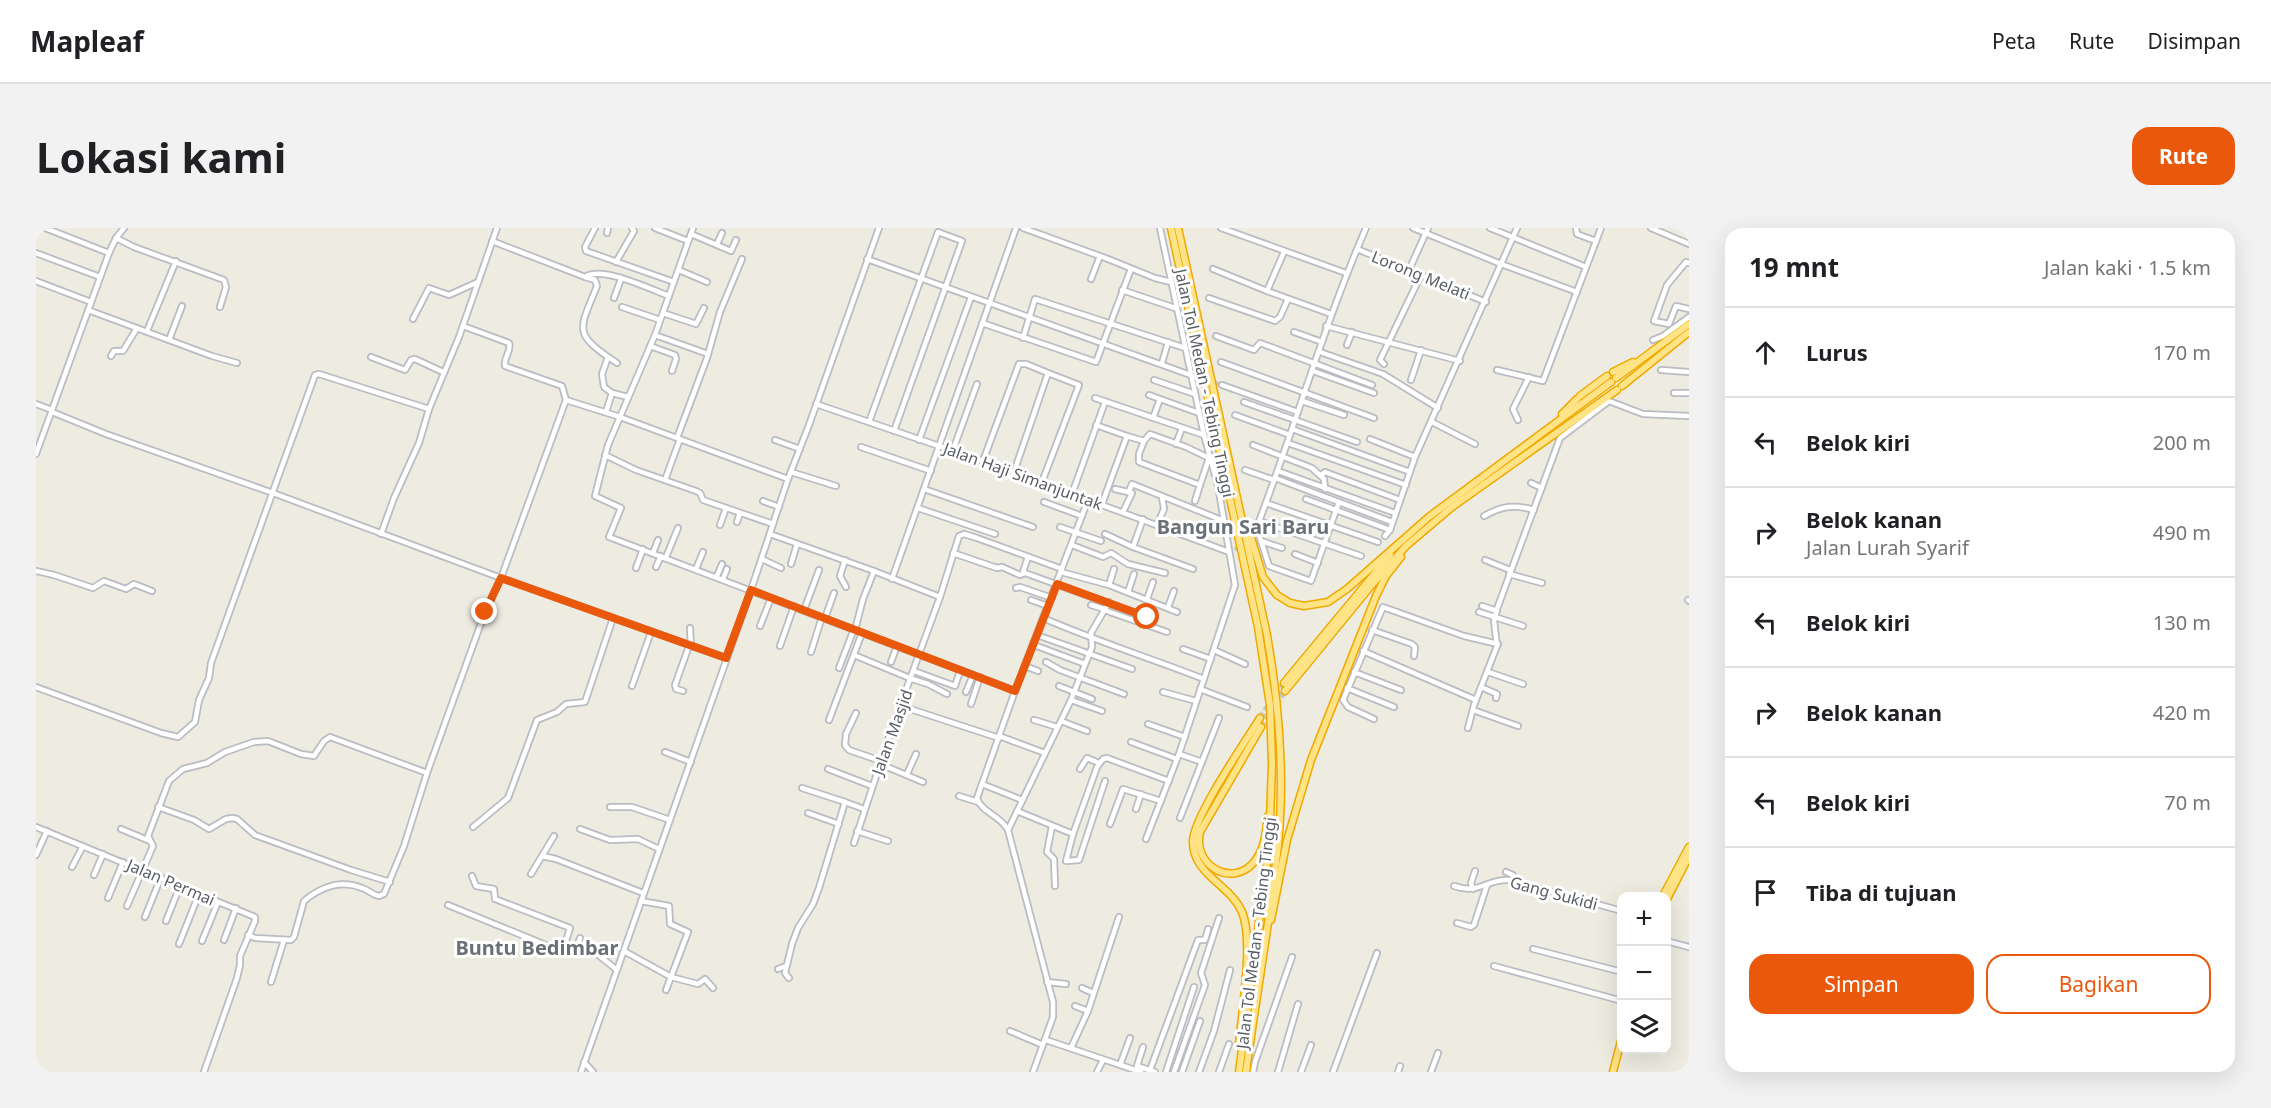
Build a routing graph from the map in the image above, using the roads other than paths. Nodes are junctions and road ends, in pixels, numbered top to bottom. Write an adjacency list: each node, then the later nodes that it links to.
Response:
1 (45, 228): 39 (street)
2 (124, 228): 28 (street)
3 (497, 228): 30 (street)
4 (595, 228): 45 (street)
5 (632, 228): 45 (street)
6 (655, 228): 31 (street)
7 (693, 228): 25 (street)
8 (879, 228): 43 (street)
9 (1016, 228): 78 (street)
10 (1023, 228): 41 (street)
11 (1160, 228): 66 (street)
12 (1171, 228): 444 (highway, Jalan Tol Medan - Tebing Tinggi)
13 (1178, 228): 235 (highway, Jalan Tol Medan - Tebing Tinggi)
14 (1221, 228): 37 (street)
15 (1366, 228): 35 (street)
16 (1413, 228): 23 (street)
17 (1490, 228): 27 (street)
18 (1517, 228): 27 (street)
19 (1576, 228): 32 (street)
20 (1601, 228): 32 (street)
21 (1651, 228): 26 (street)
22 (1669, 228): 26 (street)
23 (1427, 230): 47 (street); 52 (street)
24 (722, 233): 33 (street)
25 (691, 234): 31 (street); 33 (street)
26 (1667, 234): 34 (street)
27 (1513, 237): 47 (street); 48 (street)
28 (116, 238): 39 (street); 44 (street)
29 (736, 240): 36 (street)
30 (492, 241): 58 (street); 63 (street)
31 (688, 241): 51 (street)
32 (1596, 241): 48 (street)
33 (717, 244): 36 (street)
34 (1689, 244)
35 (1357, 249): 52 (street, Lorong Melati); 54 (street)
36 (731, 251): 40 (street)
37 (1284, 252): 54 (street); 69 (street)
38 (36, 253): 57 (street)
39 (109, 253): 57 (street)
40 (737, 254)
41 (1100, 256): 50 (street); 61 (street)
42 (741, 259): 118 (street)
43 (867, 259): 59 (street); 159 (street)
44 (176, 261): 80 (street); 98 (street)
45 (616, 262): 64 (street)
46 (1689, 263): 53 (street)
47 (1501, 264): 70 (street); 77 (street)
48 (1586, 267): 70 (street)
49 (1213, 268): 69 (street)
50 (1131, 269): 66 (street); 68 (street)
51 (679, 270): 64 (street); 65 (street)
52 (1409, 270): 56 (street, Lorong Melati)
53 (1680, 270): 55 (street); 84 (street)
54 (1346, 273): 87 (street)
55 (1688, 273)
56 (1421, 275): 77 (street, Lorong Melati); 109 (street)
57 (100, 277): 76 (street)
58 (585, 277): 60 (street); 121 (street)
59 (922, 278): 67 (street); 67 (street); 174 (street)
60 (621, 279): 71 (street); 73 (street)
61 (1091, 279)
62 (36, 281): 76 (street)
63 (478, 282): 90 (street); 95 (street)
64 (674, 282): 71 (street)
65 (708, 282)
66 (1171, 282): 83 (street)
67 (946, 288): 72 (street); 179 (street)
68 (1122, 290): 83 (street); 93 (street)
69 (1267, 291): 75 (street)
70 (1577, 292): 137 (street)
71 (669, 296): 86 (street)
72 (971, 297): 78 (street); 186 (street)
73 (614, 298)
74 (1209, 298): 75 (street)
75 (1288, 299): 87 (street)
76 (91, 302): 85 (street)
77 (1486, 302): 122 (street)
78 (989, 304): 89 (street); 92 (street)
79 (182, 306): 107 (street)
80 (220, 307)
81 (622, 308): 91 (street)
82 (704, 308): 86 (street)
83 (1176, 308): 115 (street)
84 (1689, 309)
85 (88, 310): 97 (street); 162 (street)
86 (663, 312): 91 (street)
87 (1331, 314): 96 (street)
88 (1689, 317): 108 (street)
89 (1030, 318): 93 (street); 105 (street); 112 (street)
90 (413, 319)
91 (660, 320): 102 (street)
92 (982, 323): 105 (street); 193 (street)
93 (1109, 324): 110 (street); 112 (street)
94 (1689, 324): 138 (highway)
95 (463, 326): 133 (street); 154 (street)
96 (1326, 326): 100 (street); 111 (street)
97 (137, 327): 98 (street); 119 (street)
98 (147, 331): 107 (street)
99 (1294, 332): 111 (street)
100 (1352, 332): 109 (street); 113 (street)
101 (1689, 332): 106 (highway)
102 (655, 335): 114 (street); 118 (street)
103 (1216, 336): 124 (street)
104 (1689, 337): 106 (highway)
105 (1023, 338): 112 (street)
106 (1680, 339): 268 (highway)
107 (169, 340): 125 (street)
108 (1653, 340)
109 (1389, 341): 116 (street); 128 (street)
110 (1168, 342): 115 (street); 127 (street)
111 (1322, 342): 117 (street)
112 (1104, 343): 127 (street)
113 (1347, 345)
114 (650, 346): 131 (street); 151 (street)
115 (1185, 348): 136 (street)
116 (1421, 350): 122 (street); 140 (street)
117 (1320, 352): 124 (street); 160 (street)
118 (708, 354): 183 (street)
119 (111, 356)
120 (371, 357): 133 (street)
121 (608, 357): 126 (street); 145 (street)
122 (1460, 361): 160 (street)
123 (1221, 362): 144 (street)
124 (1316, 362): 132 (street); 142 (street)
125 (237, 363)
126 (617, 363)
127 (1162, 363): 136 (street)
128 (1384, 364)
129 (1497, 370): 137 (street)
130 (1661, 370): 134 (street)
131 (672, 371)
132 (1313, 371): 144 (street); 146 (street)
133 (443, 372): 161 (street)
134 (1689, 372)
135 (1048, 373): 202 (street); 208 (street); 215 (street)
136 (1194, 376): 149 (street)
137 (1529, 377): 172 (street)
138 (1612, 377): 178 (highway); 178 (highway)
139 (1154, 380): 149 (street)
140 (1411, 380)
141 (977, 384): 196 (street)
142 (1372, 385)
143 (1222, 386): 164 (street)
144 (1305, 392): 155 (street); 171 (street)
145 (612, 393): 151 (street); 163 (street)
146 (1374, 393)
147 (1674, 393): 148 (street)
148 (1689, 393)
149 (1195, 394): 165 (street)
150 (1149, 395): 153 (street)
151 (628, 398): 169 (street)
152 (1095, 398): 156 (street)
153 (1160, 399): 165 (street); 170 (street)
154 (566, 400): 163 (street); 312 (street)
155 (1302, 401): 164 (street); 167 (street)
156 (1105, 402): 170 (street); 176 (street)
157 (1244, 402): 173 (street)
158 (36, 405): 162 (street)
159 (816, 405): 174 (street, Jalan Haji Simanjuntak); 195 (street)
160 (1438, 408): 175 (street)
161 (429, 409): 225 (street); 263 (street)
162 (52, 411): 197 (street); 225 (street)
163 (606, 412): 169 (street)
164 (1298, 412): 173 (street)
165 (1199, 413): 181 (street)
166 (1235, 415): 180 (street)
167 (1344, 416)
168 (1689, 416): 220 (street)
169 (620, 417): 183 (street); 198 (street)
170 (1153, 418): 177 (street)
171 (1374, 418)
172 (1518, 420)
173 (1295, 421): 180 (street); 189 (street)
174 (869, 422): 179 (street, Jalan Haji Simanjuntak)
175 (1432, 422): 191 (street); 199 (street)
176 (1096, 425): 182 (street); 226 (street)
177 (1182, 428): 181 (street); 190 (street)
178 (1547, 429): 274 (highway)
179 (894, 431): 186 (street, Jalan Haji Simanjuntak)
180 (1291, 432): 188 (street); 209 (street)
181 (1204, 435): 200 (street)
182 (1127, 436): 187 (street); 238 (street)
183 (678, 438): 212 (street); 214 (street)
184 (1370, 439): 199 (street)
185 (775, 440): 195 (street)
186 (919, 440): 193 (street, Jalan Haji Simanjuntak)
187 (1144, 441): 190 (street); 217 (street)
188 (1288, 442): 201 (street); 218 (street)
189 (1357, 442)
190 (1176, 444): 200 (street)
191 (1475, 444)
192 (1253, 445): 201 (street)
193 (939, 446): 196 (street, Jalan Haji Simanjuntak); 204 (street)
194 (861, 447): 204 (street)
195 (800, 449): 207 (street)
196 (953, 450): 202 (street, Jalan Haji Simanjuntak)
197 (36, 454)
198 (605, 455): 214 (street); 278 (street)
199 (1415, 457): 209 (street)
200 (1209, 458): 205 (street); 210 (street)
201 (1282, 458): 206 (street); 211 (street)
202 (983, 461): 208 (street, Jalan Haji Simanjuntak)
203 (1245, 470): 213 (street)
204 (931, 471): 221 (street)
205 (1205, 471): 210 (street); 217 (street)
206 (1278, 471): 213 (street); 223 (street)
207 (791, 472): 212 (street); 219 (street)
208 (1014, 472): 215 (street, Jalan Haji Simanjuntak)
209 (1410, 472): 218 (street)
210 (1214, 474): 250 (street)
211 (1321, 475): 223 (street); 231 (street)
212 (788, 479): 239 (street)
213 (1275, 479): 236 (street); 237 (street)
214 (664, 480): 240 (street)
215 (1042, 482): 226 (street, Jalan Haji Simanjuntak)
216 (1531, 483): 220 (street)
217 (1200, 485): 233 (street)
218 (1406, 485): 231 (street)
219 (836, 486)
220 (1542, 488): 243 (street)
221 (924, 489): 241 (street); 258 (street)
222 (1115, 489): 224 (street)
223 (1325, 489): 246 (street)
224 (1129, 491): 227 (street); 244 (street)
225 (273, 493): 263 (street); 396 (street)
226 (1072, 494): 230 (street, Jalan Haji Simanjuntak)
227 (1162, 497): 250 (street); 256 (street)
228 (1306, 499): 242 (street)
229 (731, 500): 240 (street)
230 (1088, 500): 238 (street, Jalan Haji Simanjuntak); 247 (street)
231 (1400, 500): 246 (street)
232 (763, 501): 239 (street)
233 (1194, 501)
234 (1044, 502): 247 (street)
235 (1239, 502): 274 (highway); 533 (highway, Jalan Tol Medan - Tebing Tinggi)
236 (1340, 502): 242 (street); 253 (street)
237 (1266, 503): 251 (street); 257 (street)
238 (1102, 504): 244 (street, Jalan Haji Simanjuntak)
239 (778, 507): 254 (street)
240 (727, 508): 245 (street); 255 (street)
241 (918, 508): 265 (street); 314 (street)
242 (1336, 510): 257 (street); 261 (street)
243 (1534, 510): 248 (street); 308 (street)
244 (1123, 512): 249 (street, Jalan Haji Simanjuntak)
245 (740, 513): 252 (street); 254 (street)
246 (1395, 513): 253 (street)
247 (1082, 516): 262 (street)
248 (1484, 516)
249 (1143, 519): 256 (street, Jalan Haji Simanjuntak); 279 (street)
250 (1224, 521): 282 (street)
251 (1259, 521): 272 (street); 276 (street)
252 (737, 522)
253 (1392, 522): 261 (street)
254 (773, 524): 264 (street)
255 (720, 525)
256 (1157, 525): 282 (street, Jalan Haji Simanjuntak)
257 (1330, 526): 273 (street); 276 (street)
258 (1033, 527)
259 (1060, 527): 262 (street)
260 (678, 528): 288 (street)
261 (1390, 530): 267 (street)
262 (1076, 532): 271 (street); 277 (street)
263 (381, 534): 312 (street)
264 (770, 534): 275 (street); 290 (street)
265 (995, 534)
266 (1105, 534): 279 (street)
267 (1385, 536)
268 (1416, 538): 403 (highway); 533 (highway)
269 (634, 539): 278 (street)
270 (658, 540): 284 (street)
271 (1101, 541)
272 (1261, 541): 280 (street); 293 (street)
273 (1378, 542)
274 (1401, 543): 392 (highway)
275 (798, 544): 291 (street); 295 (street)
276 (1324, 544): 287 (street); 293 (street)
277 (1072, 545): 306 (street); 309 (street)
278 (632, 546): 281 (street)
279 (1133, 547): 302 (street)
280 (1282, 548)
281 (643, 549): 284 (street); 297 (street)
282 (1232, 551): 364 (street)
283 (704, 552): 299 (street)
284 (653, 553): 288 (street)
285 (953, 553): 289 (street); 307 (street); 326 (street, Jalan Masjid)
286 (1295, 554): 293 (street)
287 (1361, 556)
288 (663, 557): 296 (street); 299 (street)
289 (1028, 557): 306 (street); 307 (street)
290 (762, 559): 298 (street); 321 (street)
291 (845, 560): 305 (street); 319 (street)
292 (1485, 560): 308 (street)
293 (1318, 563)
294 (722, 564): 311 (street)
295 (791, 564)
296 (656, 567)
297 (636, 568)
298 (781, 568)
299 (696, 569): 311 (street)
300 (727, 569): 313 (street)
301 (1114, 569): 318 (street)
302 (1193, 569)
303 (819, 570): 337 (street)
304 (36, 571): 322 (street)
305 (874, 571): 314 (street); 351 (street)
306 (1062, 571): 317 (street); 318 (street)
307 (1023, 572): 317 (street)
308 (1510, 572): 316 (street); 342 (street)
309 (1165, 573)
310 (1134, 574): 325 (street)
311 (717, 576): 313 (street)
312 (501, 578): 344 (street); 447 (street)
313 (723, 579): 321 (street)
314 (892, 579): 326 (street)
315 (1153, 582): 329 (street)
316 (1542, 583)
317 (1057, 584): 328 (street); 331 (street)
318 (1109, 585): 325 (street)
319 (846, 587)
320 (1016, 588): 328 (street)
321 (751, 590): 327 (street); 371 (street)
322 (153, 591)
323 (1174, 591): 336 (street)
324 (834, 592): 345 (street)
325 (1128, 592): 329 (street)
326 (940, 597): 369 (street, Jalan Masjid)
327 (771, 598): 333 (street); 348 (street)
328 (1052, 598): 334 (street)
329 (1147, 599): 336 (street)
330 (1031, 600): 334 (street)
331 (1108, 602): 338 (street); 343 (street)
332 (1091, 605): 338 (street)
333 (794, 606): 337 (street); 361 (street)
334 (1048, 606): 346 (street)
335 (1482, 606): 342 (street)
336 (1168, 607): 339 (street)
337 (804, 610): 341 (street)
338 (1104, 610): 354 (street); 357 (street)
339 (1177, 612)
340 (1479, 612): 342 (street)
341 (814, 614): 345 (street); 347 (street)
342 (1496, 614): 349 (street); 358 (street)
343 (1147, 617)
344 (613, 618): 353 (street); 473 (street)
345 (823, 618): 351 (street); 366 (street)
346 (1043, 618): 356 (street); 357 (street)
347 (811, 622)
348 (760, 626)
349 (1523, 626)
350 (690, 628): 360 (street)
351 (855, 629): 355 (street); 378 (street)
352 (1372, 630): 358 (street); 365 (street); 370 (street)
353 (651, 632): 360 (street); 394 (street)
354 (1167, 632)
355 (862, 633): 362 (street); 368 (street)
356 (1037, 635): 359 (street); 367 (street)
357 (1092, 639): 367 (street); 390 (street)
358 (1498, 644): 383 (street)
359 (1034, 645): 375 (street); 377 (street)
360 (690, 646): 371 (street); 401 (street)
361 (780, 646)
362 (897, 646): 369 (street); 373 (street)
363 (1183, 650): 372 (street)
364 (1214, 650): 372 (street); 376 (street)
365 (1363, 651): 382 (street); 412 (street)
366 (811, 652)
367 (1089, 654): 375 (street); 379 (street)
368 (854, 655): 391 (street); 424 (street)
369 (919, 655): 380 (street, Jalan Masjid); 385 (street)
370 (1414, 656)
371 (726, 658): 440 (street)
372 (1211, 659): 390 (street)
373 (891, 662)
374 (1046, 662): 389 (street)
375 (1085, 664): 389 (street)
376 (1245, 664)
377 (1025, 666): 381 (street); 388 (street)
378 (839, 668)
379 (1132, 669)
380 (914, 671): 384 (street); 391 (street, Jalan Masjid)
381 (1038, 671)
382 (1354, 672): 398 (street); 400 (street)
383 (1488, 672): 393 (street); 397 (street)
384 (959, 674)
385 (973, 675): 387 (street); 404 (street)
386 (1014, 675): 388 (street)
387 (980, 678): 402 (street); 414 (street)
388 (1020, 678): 402 (street)
389 (1080, 678): 405 (street); 407 (street)
390 (1204, 679): 399 (street)
391 (912, 680): 408 (street); 415 (street, Jalan Masjid)
392 (1284, 683)
393 (1523, 684)
394 (632, 686)
395 (1059, 686): 405 (street)
396 (36, 687)
397 (1481, 687): 409 (street); 412 (street)
398 (1347, 688): 417 (street); 423 (street)
399 (1200, 689): 413 (street); 416 (street)
400 (1401, 690)
401 (683, 691)
402 (1015, 691): 433 (street)
403 (1285, 691)
404 (966, 692)
405 (1073, 692): 410 (street); 411 (street)
406 (1162, 692): 413 (street)
407 (1124, 693)
408 (947, 694)
409 (1496, 698)
410 (1092, 699)
411 (1071, 700): 419 (street); 426 (street)
412 (1476, 700): 418 (street)
413 (1196, 701): 434 (street)
414 (971, 704)
415 (901, 706): 433 (street); 441 (street, Jalan Masjid)
416 (1246, 707)
417 (1394, 707)
418 (1473, 710): 428 (street); 431 (street)
419 (1102, 711)
420 (855, 713): 441 (street)
421 (1219, 718): 442 (street)
422 (1260, 718): 586 (highway)
423 (1374, 719)
424 (829, 720)
425 (1034, 720): 429 (street)
426 (1061, 721): 429 (street); 432 (street)
427 (1148, 724): 434 (street)
428 (1518, 726)
429 (1057, 727): 437 (street)
430 (1261, 727): 444 (highway)
431 (1468, 728)
432 (1087, 731)
433 (999, 737): 437 (street); 452 (street)
434 (1185, 737): 439 (street)
435 (1131, 742): 439 (street)
436 (665, 752): 440 (street)
437 (1045, 753): 457 (street)
438 (916, 754): 448 (street)
439 (1178, 757): 442 (street); 450 (street)
440 (691, 762): 468 (street)
441 (880, 762): 448 (street); 453 (street, Jalan Masjid)
442 (1202, 762): 467 (street)
443 (1099, 763): 446 (street); 450 (street); 479 (street)
444 (1272, 765): 586 (highway, Jalan Tol Medan - Tebing Tinggi)
445 (828, 769): 453 (street)
446 (1080, 769)
447 (427, 773): 461 (street); 502 (street)
448 (907, 774): 451 (street)
449 (1105, 781): 479 (street)
450 (1169, 781): 458 (street)
451 (923, 782)
452 (982, 784): 457 (street); 460 (street)
453 (872, 786): 463 (street, Jalan Masjid)
454 (802, 788): 459 (street)
455 (1142, 794): 458 (street); 464 (street); 470 (street)
456 (959, 796): 460 (street)
457 (1022, 800): 465 (street)
458 (1161, 801): 481 (street)
459 (845, 802): 463 (street); 469 (street)
460 (978, 802): 476 (street)
461 (158, 807): 482 (street); 502 (street)
462 (610, 807): 468 (street)
463 (864, 809): 478 (street, Jalan Masjid)
464 (1136, 809)
465 (1017, 811): 471 (street); 476 (street)
466 (808, 813): 469 (street)
467 (1180, 818)
468 (670, 819): 487 (street)
469 (838, 824): 540 (street)
470 (1110, 824)
471 (1052, 826): 479 (street); 505 (street)
472 (36, 827): 477 (street, Jalan Permai)
473 (473, 827)
474 (121, 829): 482 (street)
475 (580, 830): 487 (street)
476 (1008, 830): 549 (street)
477 (47, 831): 485 (street, Jalan Permai); 489 (street)
478 (858, 831): 483 (street); 484 (street, Jalan Masjid)
479 (1073, 834)
480 (554, 836): 490 (street)
481 (1146, 839)
482 (150, 841): 494 (street)
483 (888, 842)
484 (854, 843)
485 (83, 846): 488 (street, Jalan Permai); 493 (street)
486 (1689, 847): 508 (highway)
487 (659, 849): 510 (street)
488 (103, 854): 492 (street, Jalan Permai); 498 (street)
489 (36, 855)
490 (542, 856): 497 (street); 510 (street)
491 (1689, 856): 509 (highway)
492 (123, 862): 494 (street, Jalan Permai); 512 (street)
493 (72, 867)
494 (142, 869): 500 (street, Jalan Permai); 516 (street)
495 (1475, 871): 507 (street)
496 (1506, 872): 501 (street)
497 (531, 874)
498 (93, 875)
499 (472, 876): 535 (street)
500 (161, 877): 503 (street, Jalan Permai); 519 (street)
501 (1514, 880): 504 (street, Gang Sukidi); 518 (street, Gang Sukidi)
502 (390, 882): 528 (street)
503 (180, 885): 511 (street, Jalan Permai); 522 (street)
504 (1487, 885): 507 (street, Gang Sukidi); 523 (street)
505 (1055, 886)
506 (1454, 886): 507 (street)
507 (1473, 889)
508 (1666, 892)
509 (1670, 892)
510 (643, 893): 514 (street)
511 (199, 894): 513 (street, Jalan Permai); 531 (street)
512 (108, 898)
513 (218, 902): 517 (street, Jalan Permai); 529 (street)
514 (641, 902): 536 (street); 546 (street)
515 (447, 905): 535 (street)
516 (127, 906)
517 (236, 908): 525 (street, Jalan Permai); 527 (street)
518 (1617, 910)
519 (145, 917)
520 (1119, 917): 555 (street)
521 (1219, 918): 582 (street)
522 (166, 921)
523 (1457, 923)
524 (1208, 929): 576 (street)
525 (249, 935): 528 (street); 577 (street)
526 (580, 938): 537 (street)
527 (224, 940)
528 (284, 940): 548 (street)
529 (202, 941)
530 (1671, 942): 532 (street)
531 (179, 944)
532 (1689, 947)
533 (1264, 948): 587 (highway)
534 (1533, 949): 545 (street)
535 (563, 950): 537 (street)
536 (624, 951): 543 (street); 546 (street)
537 (575, 952): 543 (street)
538 (1377, 953): 591 (street)
539 (1292, 957): 588 (street)
540 (786, 966): 542 (street); 547 (street)
541 (1494, 966): 556 (street)
542 (778, 969)
543 (617, 970): 573 (street)
544 (1230, 970): 584 (street)
545 (1617, 971)
546 (671, 976): 552 (street); 554 (street)
547 (789, 978)
548 (271, 982)
549 (1047, 982): 550 (street); 563 (street)
550 (1066, 984)
551 (1194, 987): 581 (street)
552 (713, 988)
553 (1082, 988): 555 (street)
554 (666, 990)
555 (1094, 993): 559 (street)
556 (1618, 1000)
557 (1298, 1004): 589 (street)
558 (1075, 1006): 559 (street)
559 (1088, 1011): 567 (street)
560 (1200, 1021): 583 (street)
561 (1010, 1031): 563 (street)
562 (1130, 1038): 574 (street)
563 (1045, 1043): 567 (street); 579 (street)
564 (1229, 1044): 585 (street)
565 (1311, 1045): 590 (street)
566 (1143, 1047): 575 (street)
567 (1071, 1048): 571 (street)
568 (1438, 1053): 593 (street)
569 (1619, 1054): 594 (highway)
570 (1621, 1054): 594 (highway)
571 (1103, 1060): 574 (street); 580 (street)
572 (1401, 1066): 592 (street)
573 (582, 1067): 578 (street)
574 (1122, 1068): 575 (street)
575 (1138, 1070): 576 (street)
576 (1152, 1071)
577 (204, 1072)
578 (593, 1072)
579 (1034, 1072)
580 (1097, 1072)
581 (1166, 1072)
582 (1174, 1072)
583 (1182, 1072)
584 (1199, 1072)
585 (1219, 1072)
586 (1239, 1072)
587 (1246, 1072)
588 (1253, 1072)
589 (1278, 1072)
590 (1301, 1072)
591 (1333, 1072)
592 (1398, 1072)
593 (1431, 1072)
594 (1615, 1072)

